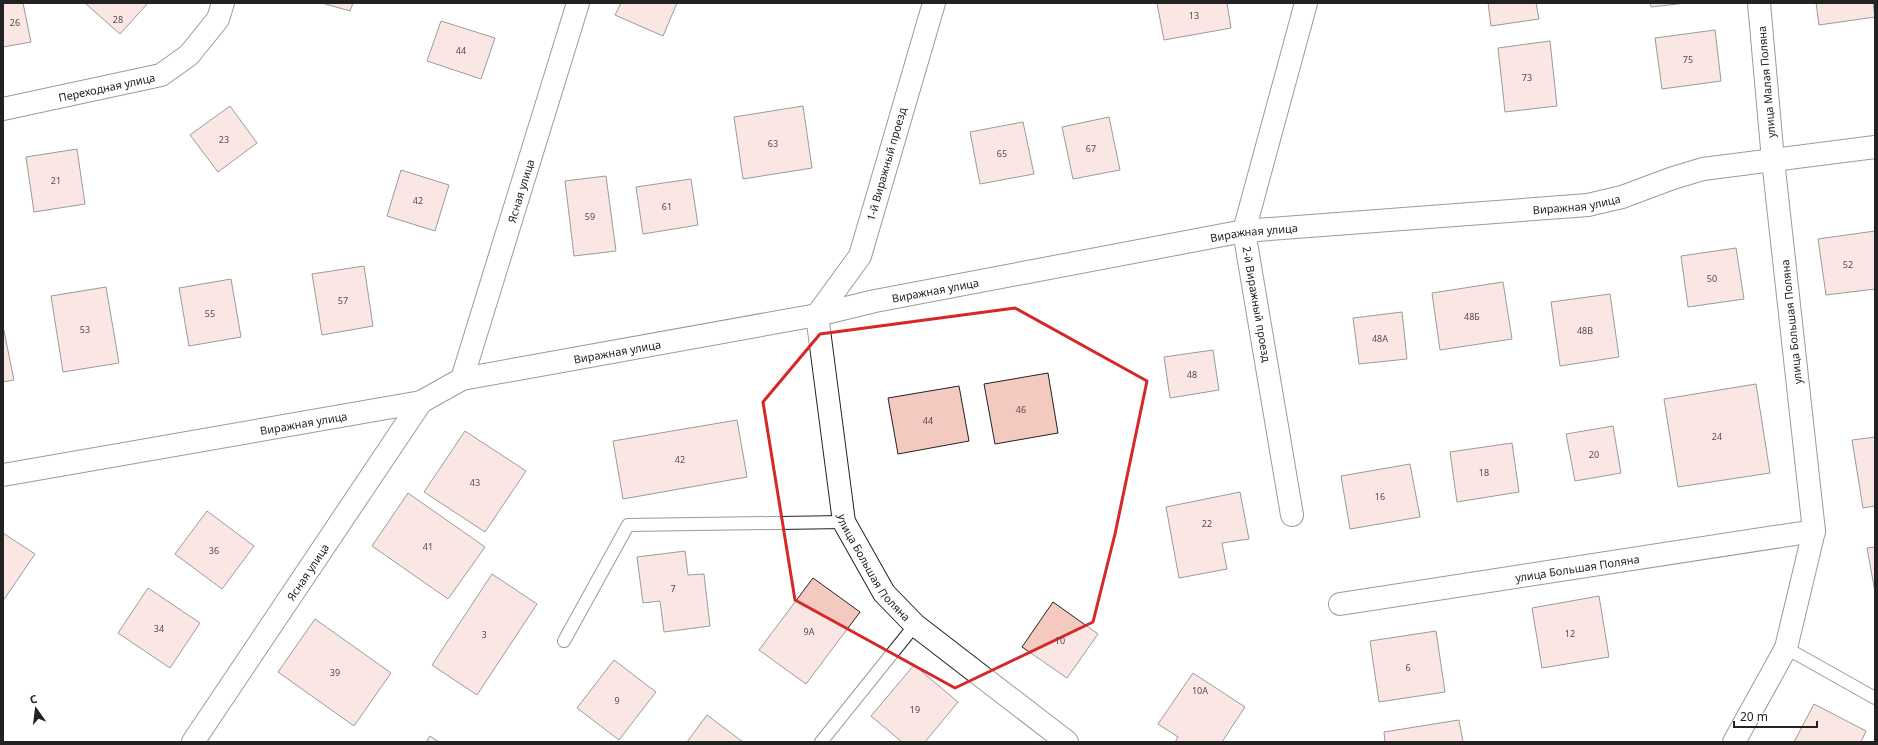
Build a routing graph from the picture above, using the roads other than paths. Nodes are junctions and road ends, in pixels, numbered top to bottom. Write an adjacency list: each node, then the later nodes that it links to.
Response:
1 (223, 3): 6 (street, Переходная улица)
2 (578, 3): 11 (street, Ясная улица)
3 (934, 3): 10 (street, 1-й Виражный проезд)
4 (1306, 3): 9 (street, 2-й Виражный проезд)
5 (1759, 3): 8 (street, улица Малая Поляна)
6 (3, 108)
7 (1875, 147): 8 (street, Виражная улица)
8 (1773, 160): 9 (street, Виражная улица); 16 (street, улица Большая Поляна)
9 (1244, 231): 10 (street, Виражная улица); 14 (street, 2-й Виражный проезд)
10 (817, 315): 11 (street, Виражная улица); 15 (street, улица Большая Поляна)
11 (462, 379): 12 (street, Виражная улица)
12 (421, 402): 13 (street, Виражная улица); 22 (street, Ясная улица)
13 (3, 475)
14 (1292, 515)
15 (844, 522): 18 (street, улица Большая Поляна); 19 (lane)
16 (1814, 532): 17 (street, улица Большая Поляна); 20 (street, улица Большая Поляна)
17 (1340, 604)
18 (915, 625): 23 (lane); 24 (street, улица Большая Поляна)
19 (564, 641)
20 (1786, 648): 21 (lane); 25 (street, улица Большая Поляна)
21 (1875, 698)
22 (193, 742)
23 (821, 742)
24 (1067, 742)
25 (1734, 742)

